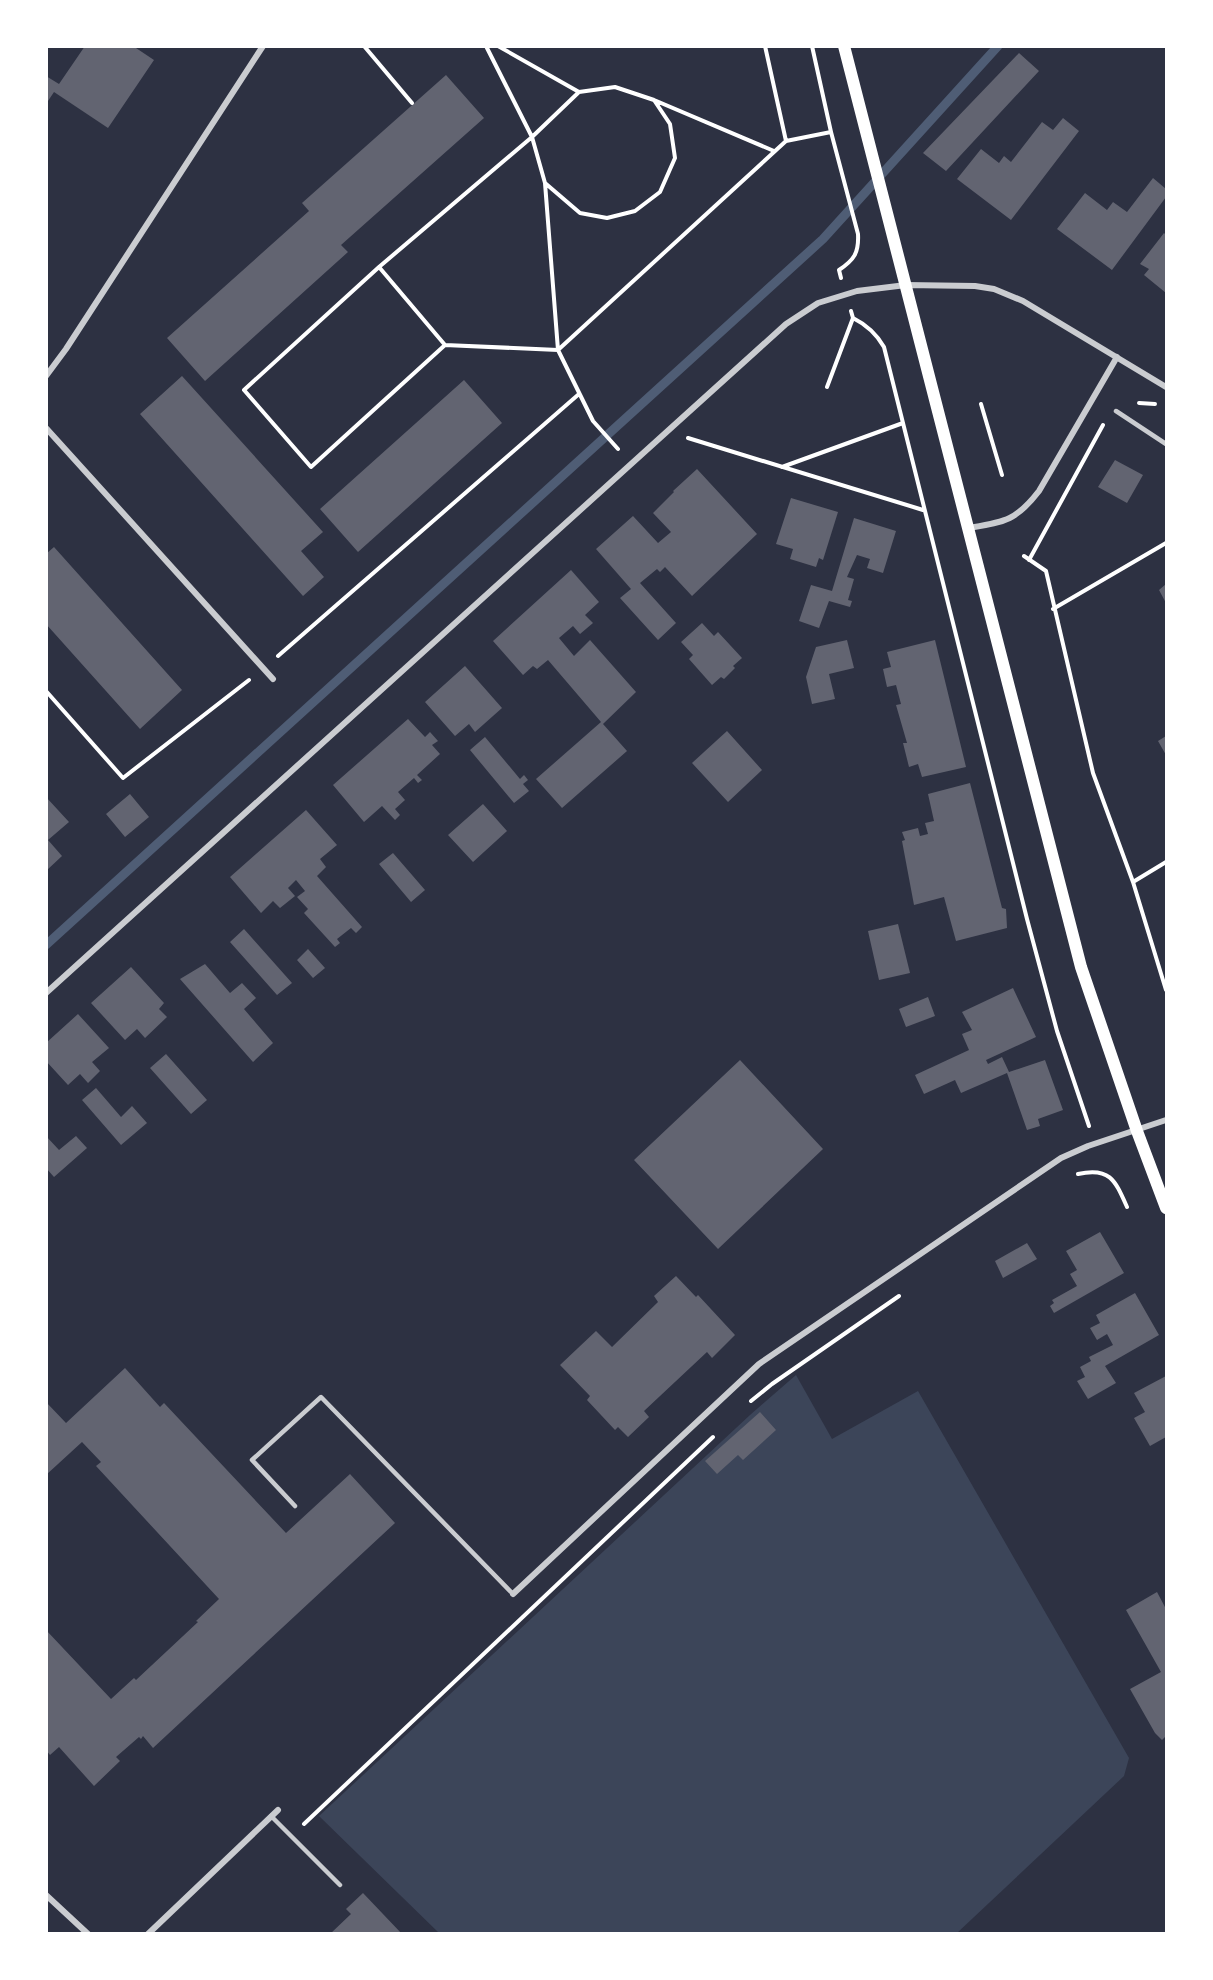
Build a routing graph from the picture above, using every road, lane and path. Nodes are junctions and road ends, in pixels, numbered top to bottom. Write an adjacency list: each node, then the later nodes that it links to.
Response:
1 (263, 46): 23 (street)
2 (364, 46): 10 (path)
3 (486, 46): 12 (path)
4 (498, 46): 8 (path)
5 (765, 46): 13 (path)
6 (812, 46): 11 (path)
7 (844, 46): 17 (main road)
8 (579, 92): 9 (path); 12 (path)
9 (654, 100): 14 (path); 15 (path)
10 (412, 103)
11 (831, 132): 13 (path); 18 (path)
12 (532, 137): 15 (path); 16 (path)
13 (786, 141): 14 (path)
14 (774, 151): 21 (path)
15 (545, 183): 21 (path)
16 (379, 267): 20 (path); 20 (path)
17 (906, 285): 18 (street); 22 (street); 38 (main road)
18 (846, 294): 19 (path); 47 (street)
19 (853, 318): 24 (path); 30 (path)
20 (446, 345): 21 (path)
21 (558, 350): 26 (path)
22 (1117, 357): 25 (street); 38 (street)
23 (46, 376)
24 (827, 387)
25 (1167, 387)
26 (579, 394): 34 (path); 41 (path)
27 (981, 405): 36 (path)
28 (1160, 405): 29 (path)
29 (1116, 411): 33 (lane); 40 (path)
30 (903, 423): 35 (path); 37 (path)
31 (46, 428): 41 (street)
32 (684, 437): 35 (path)
33 (1167, 444)
34 (618, 449)
35 (782, 467): 37 (path)
36 (1002, 475)
37 (923, 510): 50 (path)
38 (968, 528): 49 (main road)
39 (1167, 543): 40 (path)
40 (1053, 609): 45 (path)
41 (264, 668): 42 (street); 43 (path)
42 (273, 679)
43 (46, 691)
44 (1167, 862): 45 (path)
45 (1132, 882): 46 (path)
46 (1167, 990)
47 (46, 993)
48 (1167, 1120): 49 (street)
49 (1137, 1131): 50 (street); 53 (main road)
50 (1095, 1144): 58 (street)
51 (1076, 1174): 52 (path)
52 (1127, 1207)
53 (1167, 1208)
54 (908, 1289): 55 (path)
55 (749, 1403)
56 (714, 1436): 61 (path)
57 (295, 1506): 58 (lane)
58 (513, 1594)
59 (278, 1809): 60 (street)
60 (271, 1816): 61 (lane); 65 (street)
61 (291, 1836): 62 (lane)
62 (340, 1885)
63 (46, 1895): 64 (street)
64 (88, 1934)
65 (148, 1934)

